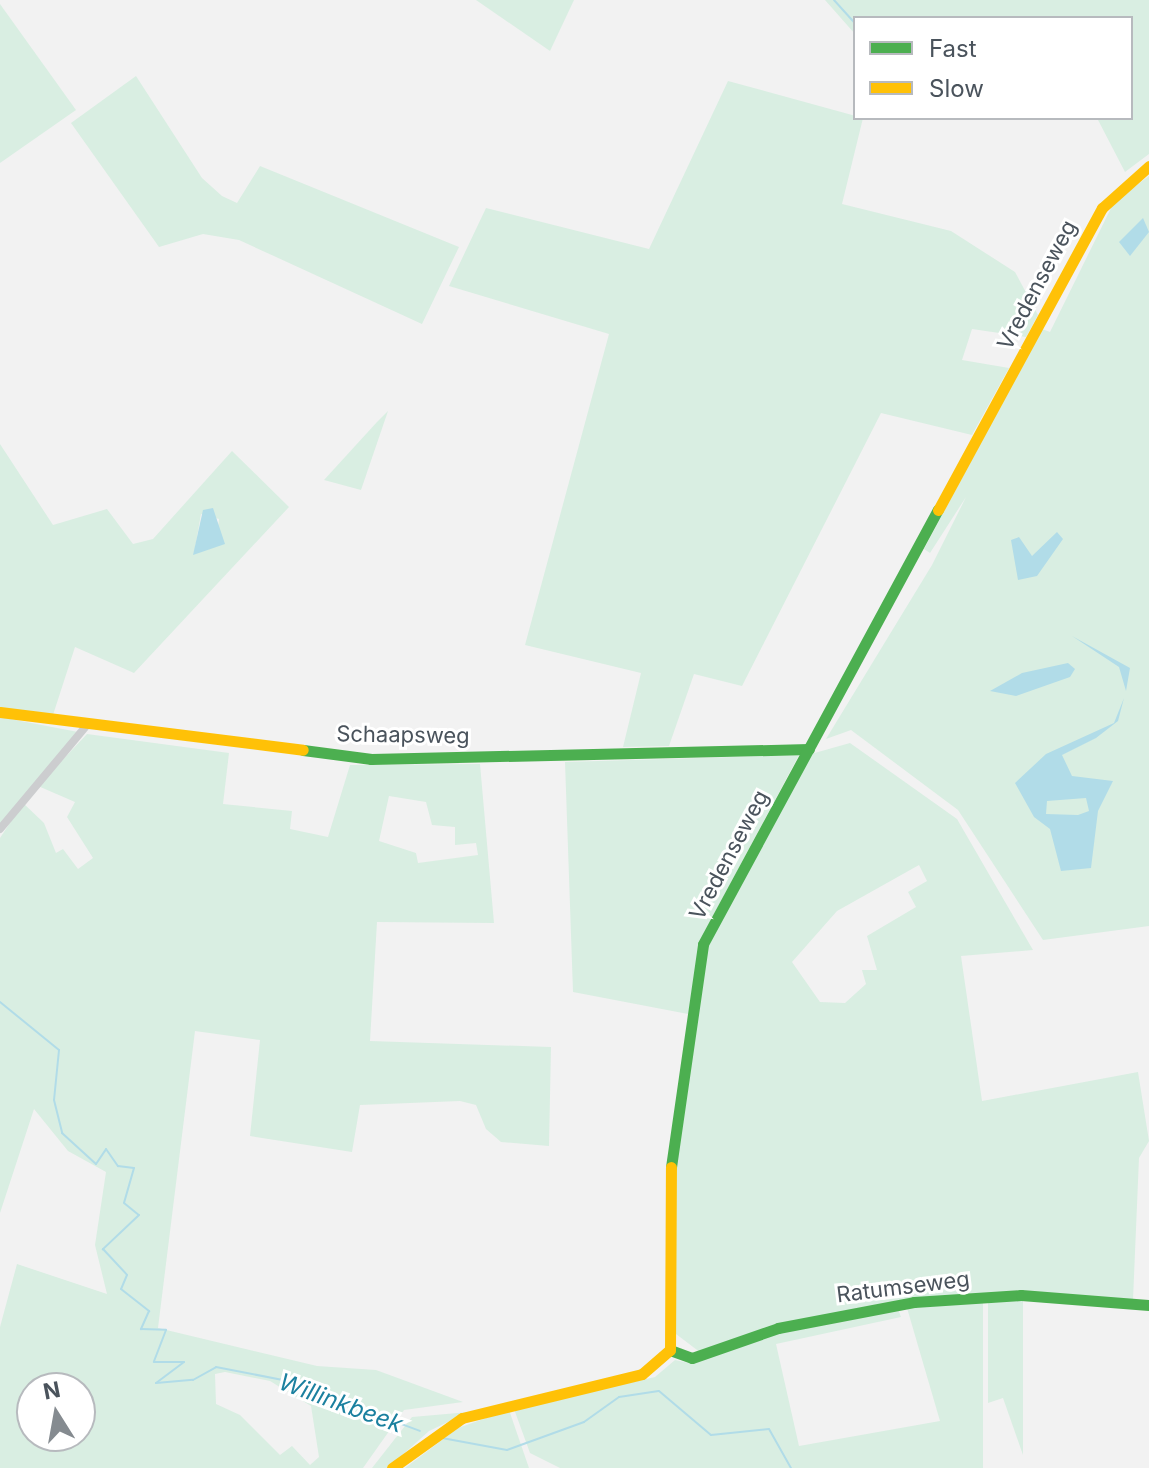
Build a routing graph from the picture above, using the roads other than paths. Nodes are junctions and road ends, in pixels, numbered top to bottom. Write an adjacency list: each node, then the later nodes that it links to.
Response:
1 (1149, 166): 4 (main road, Vredenseweg)
2 (0, 712): 3 (main road, Schaapsweg)
3 (86, 726): 4 (main road, Schaapsweg); 5 (street)
4 (809, 749): 7 (main road, Vredenseweg)
5 (0, 829)
6 (1149, 1305): 7 (main road, Ratumseweg)
7 (670, 1350): 8 (main road)
8 (392, 1468)

